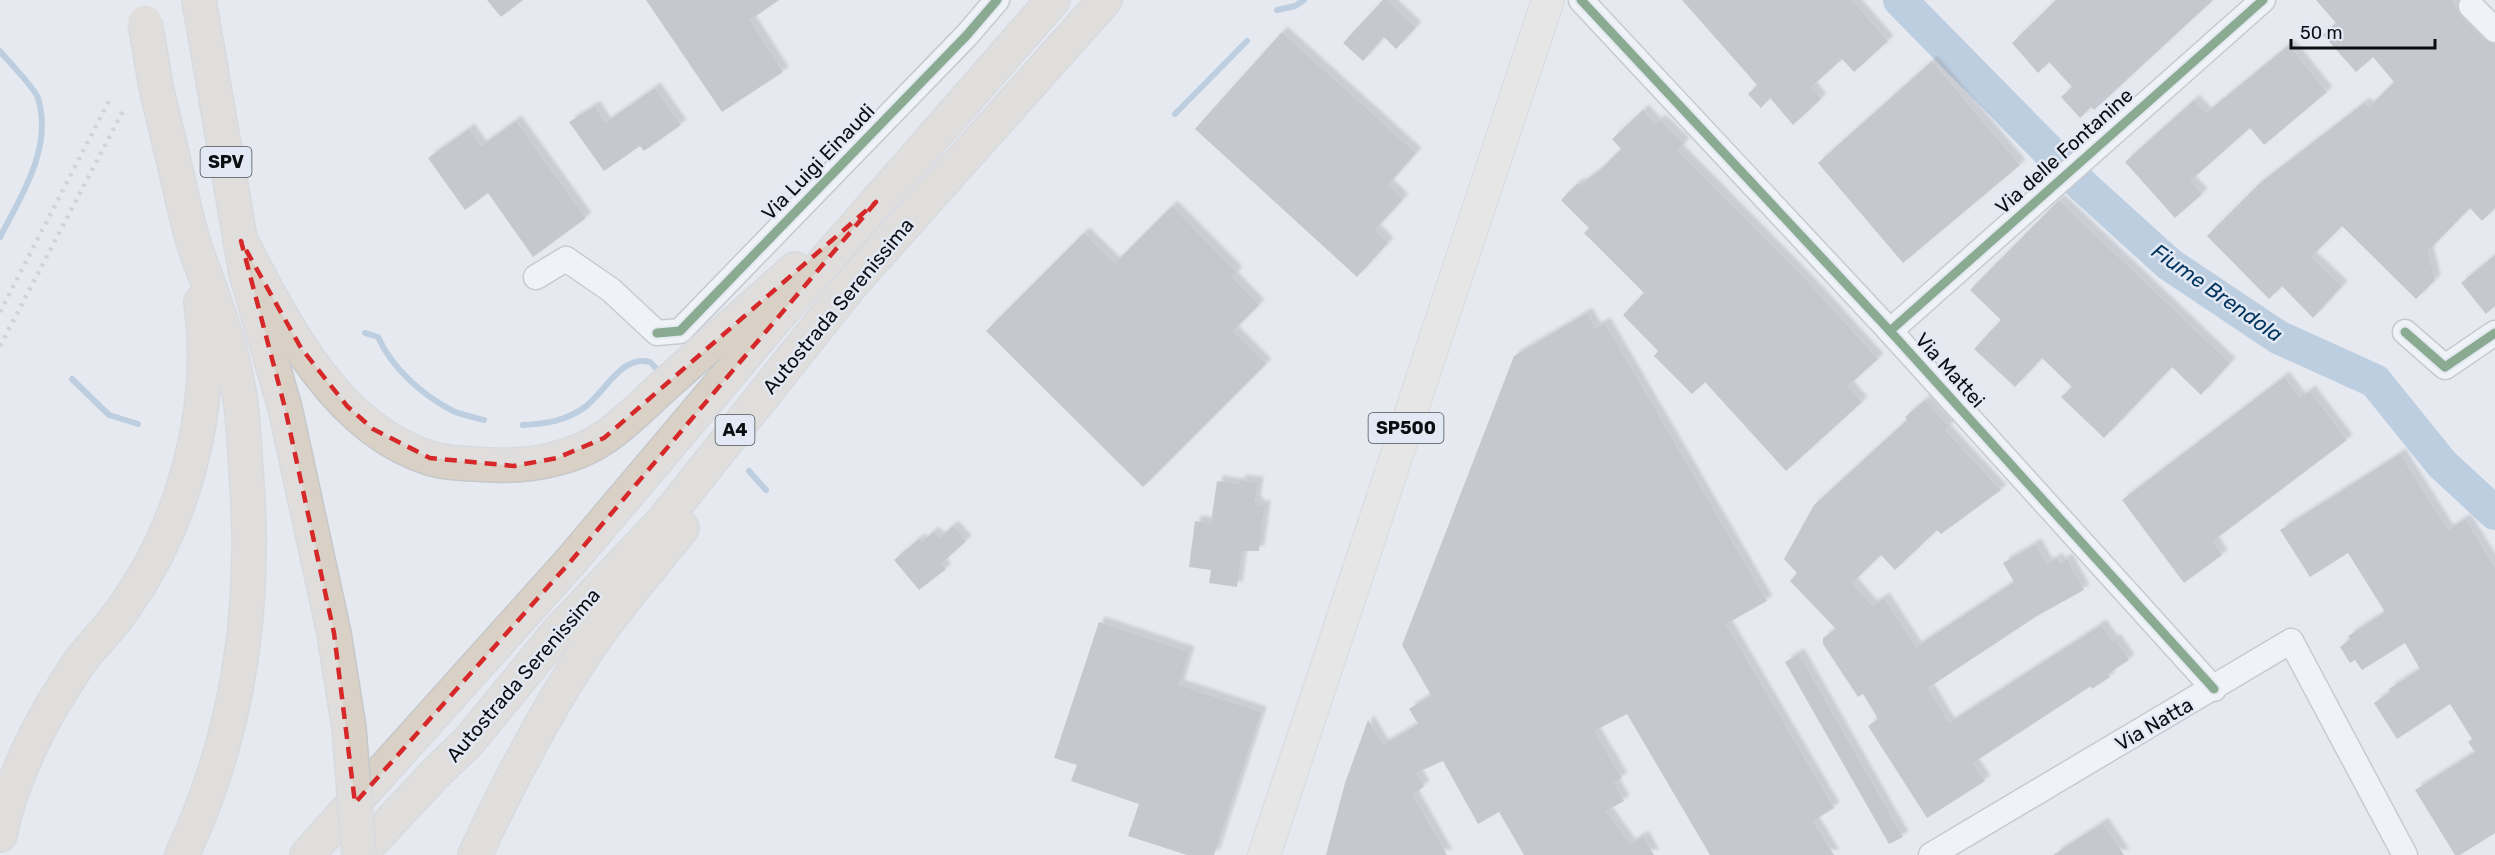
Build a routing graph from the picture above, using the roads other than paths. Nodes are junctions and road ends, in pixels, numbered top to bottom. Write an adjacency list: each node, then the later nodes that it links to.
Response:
1 (199, 0): 12 (highway, SPV)
2 (997, 0): 15 (street, Via Luigi Einaudi)
3 (1053, 0): 11 (highway, Autostrada Serenissima / A4)
4 (1105, 0): 14 (highway, Autostrada Serenissima / A4)
5 (1548, 0): 25 (main road, SP500)
6 (1581, 0): 16 (street, Via Mattei)
7 (2263, 0): 16 (street, Via delle Fontanine)
8 (2471, 6): 10 (street)
9 (144, 11): 13 (highway, SPV, bridge)
10 (2495, 30)
11 (876, 202): 12 (highway); 22 (highway, Autostrada Serenissima / A4)
12 (241, 241): 23 (highway, bridge)
13 (194, 244): 20 (highway); 21 (highway)
14 (888, 245): 23 (highway, Autostrada Serenissima / A4); 24 (highway)
15 (536, 277)
16 (1890, 331): 19 (street, Via Mattei)
17 (2405, 332): 18 (street)
18 (2495, 333)
19 (2214, 688): 26 (street, Via Natta); 27 (street, Via Natta)
20 (0, 835)
21 (182, 855)
22 (307, 855)
23 (359, 855)
24 (475, 855)
25 (1264, 855)
26 (1931, 855)
27 (2406, 855)

